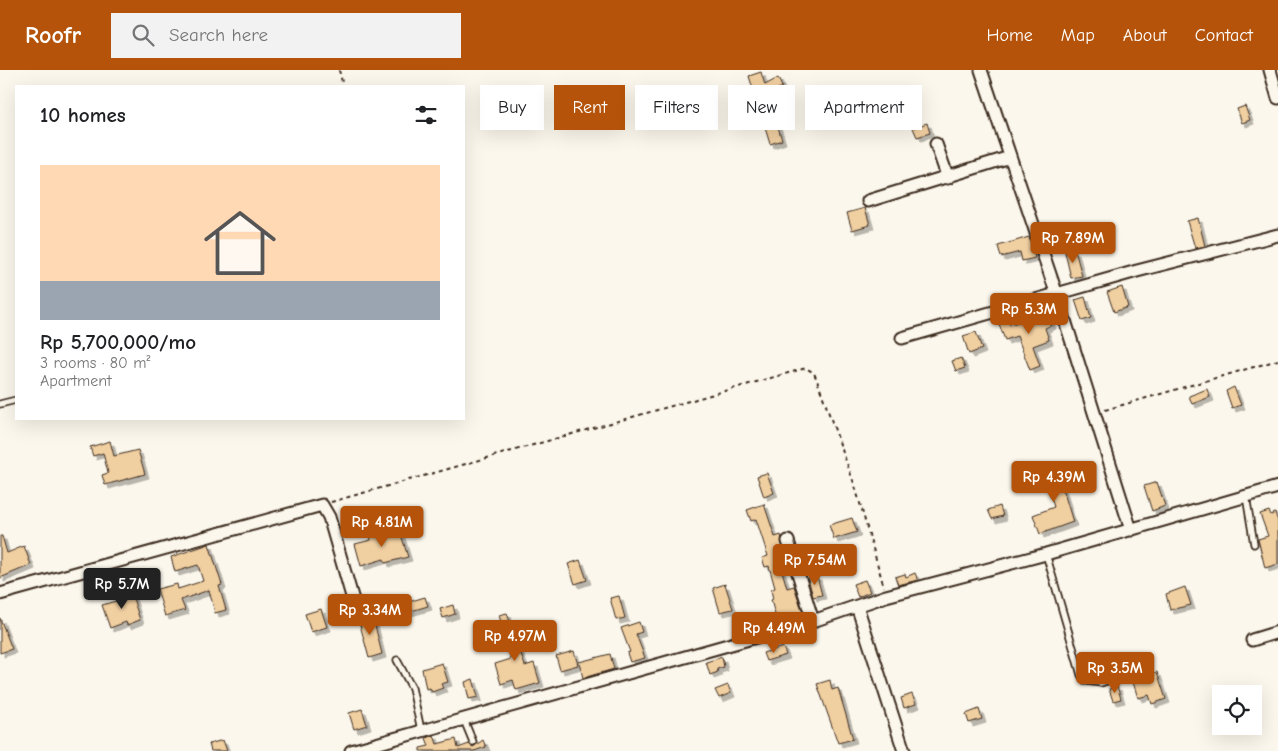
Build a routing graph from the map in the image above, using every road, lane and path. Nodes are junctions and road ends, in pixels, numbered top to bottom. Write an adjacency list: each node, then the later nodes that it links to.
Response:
1 (339, 70): 4 (path)
2 (981, 70): 7 (street)
3 (1270, 70): 5 (street)
4 (343, 85)
5 (1278, 98)
6 (936, 144): 8 (street)
7 (1010, 157): 8 (street); 11 (street)
8 (948, 178): 9 (street)
9 (868, 201)
10 (1278, 235): 11 (street)
11 (1057, 295): 12 (street); 16 (street)
12 (902, 338)
13 (1278, 360): 16 (path)
14 (15, 400): 15 (lane)
15 (0, 404)
16 (1094, 413): 20 (street)
17 (1278, 487): 18 (street)
18 (1246, 496): 20 (street); 22 (lane)
19 (322, 505): 24 (street); 25 (path); 27 (street)
20 (1131, 530): 23 (street)
21 (788, 541): 28 (street)
22 (1254, 544)
23 (1046, 554): 25 (street); 32 (lane)
24 (0, 594)
25 (886, 596): 26 (street)
26 (857, 606): 28 (street); 37 (street)
27 (357, 614)
28 (813, 621): 33 (street)
29 (1278, 632): 30 (street)
30 (1252, 640)
31 (397, 660): 34 (lane)
32 (1115, 678)
33 (464, 720): 34 (street); 35 (lane)
34 (421, 730): 36 (street)
35 (472, 742)
36 (351, 751)
37 (904, 751)

